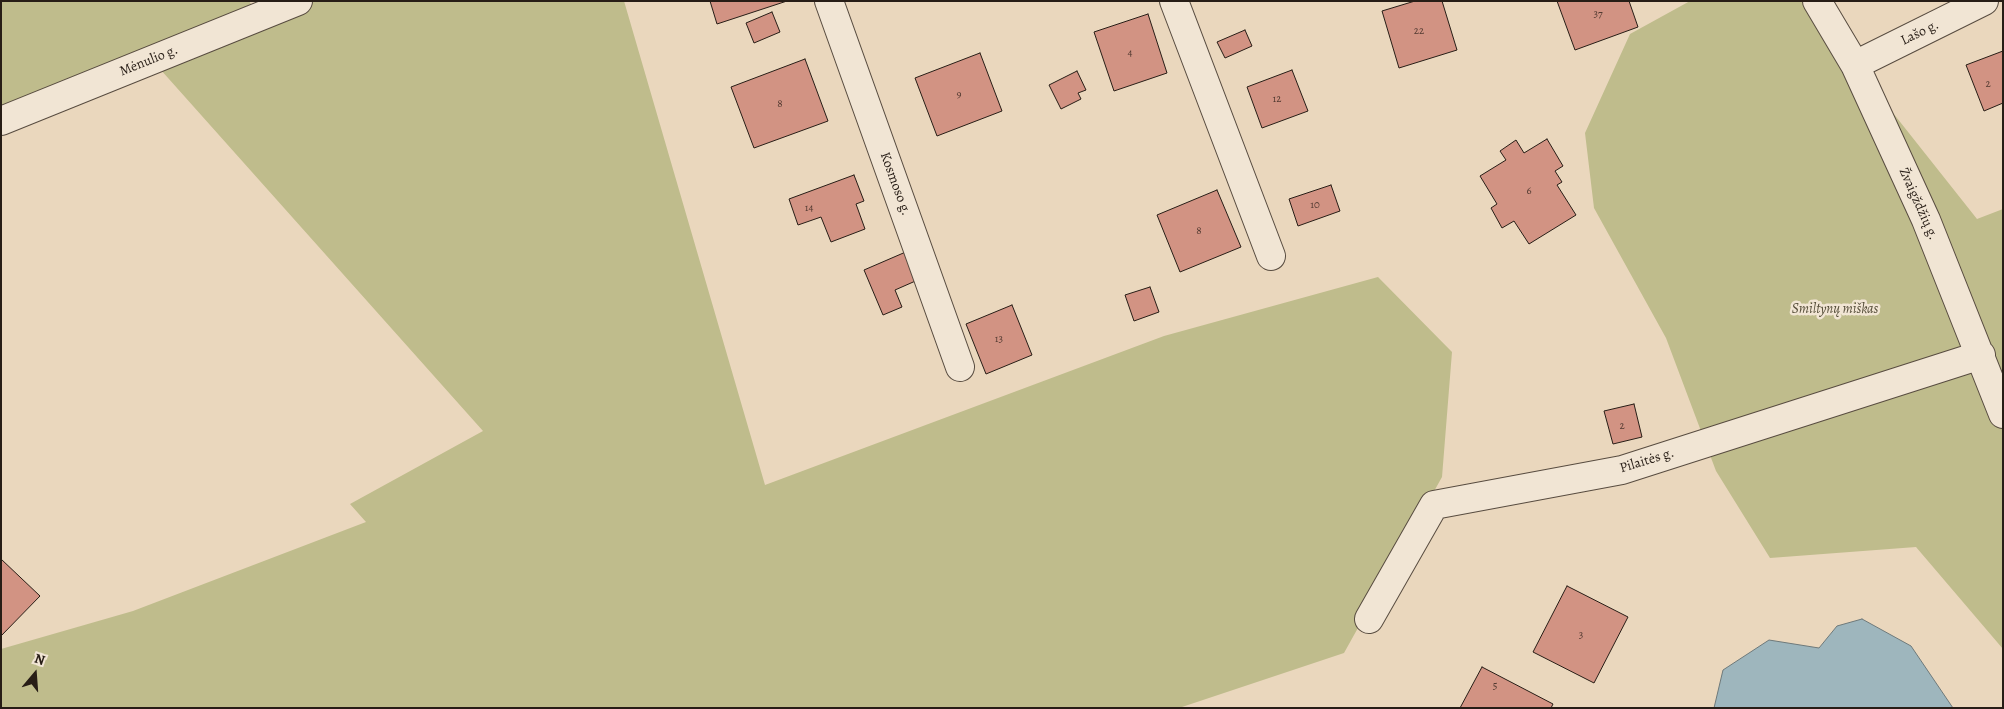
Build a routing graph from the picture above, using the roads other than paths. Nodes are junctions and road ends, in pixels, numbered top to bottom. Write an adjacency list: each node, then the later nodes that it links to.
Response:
1 (298, 1): 7 (street, Mėnulio g.)
2 (829, 1): 10 (street, Kosmoso g.)
3 (1174, 1): 8 (street)
4 (1817, 1): 6 (street, Žvaigždžių g.)
5 (1984, 1): 6 (street, Lašo g.)
6 (1855, 65): 9 (street, Žvaigždžių g.)
7 (1, 121)
8 (1271, 256)
9 (1981, 355): 11 (street, Žvaigždžių g.); 12 (street, Pilaitės g.)
10 (960, 367)
11 (2003, 414)
12 (1369, 619)

